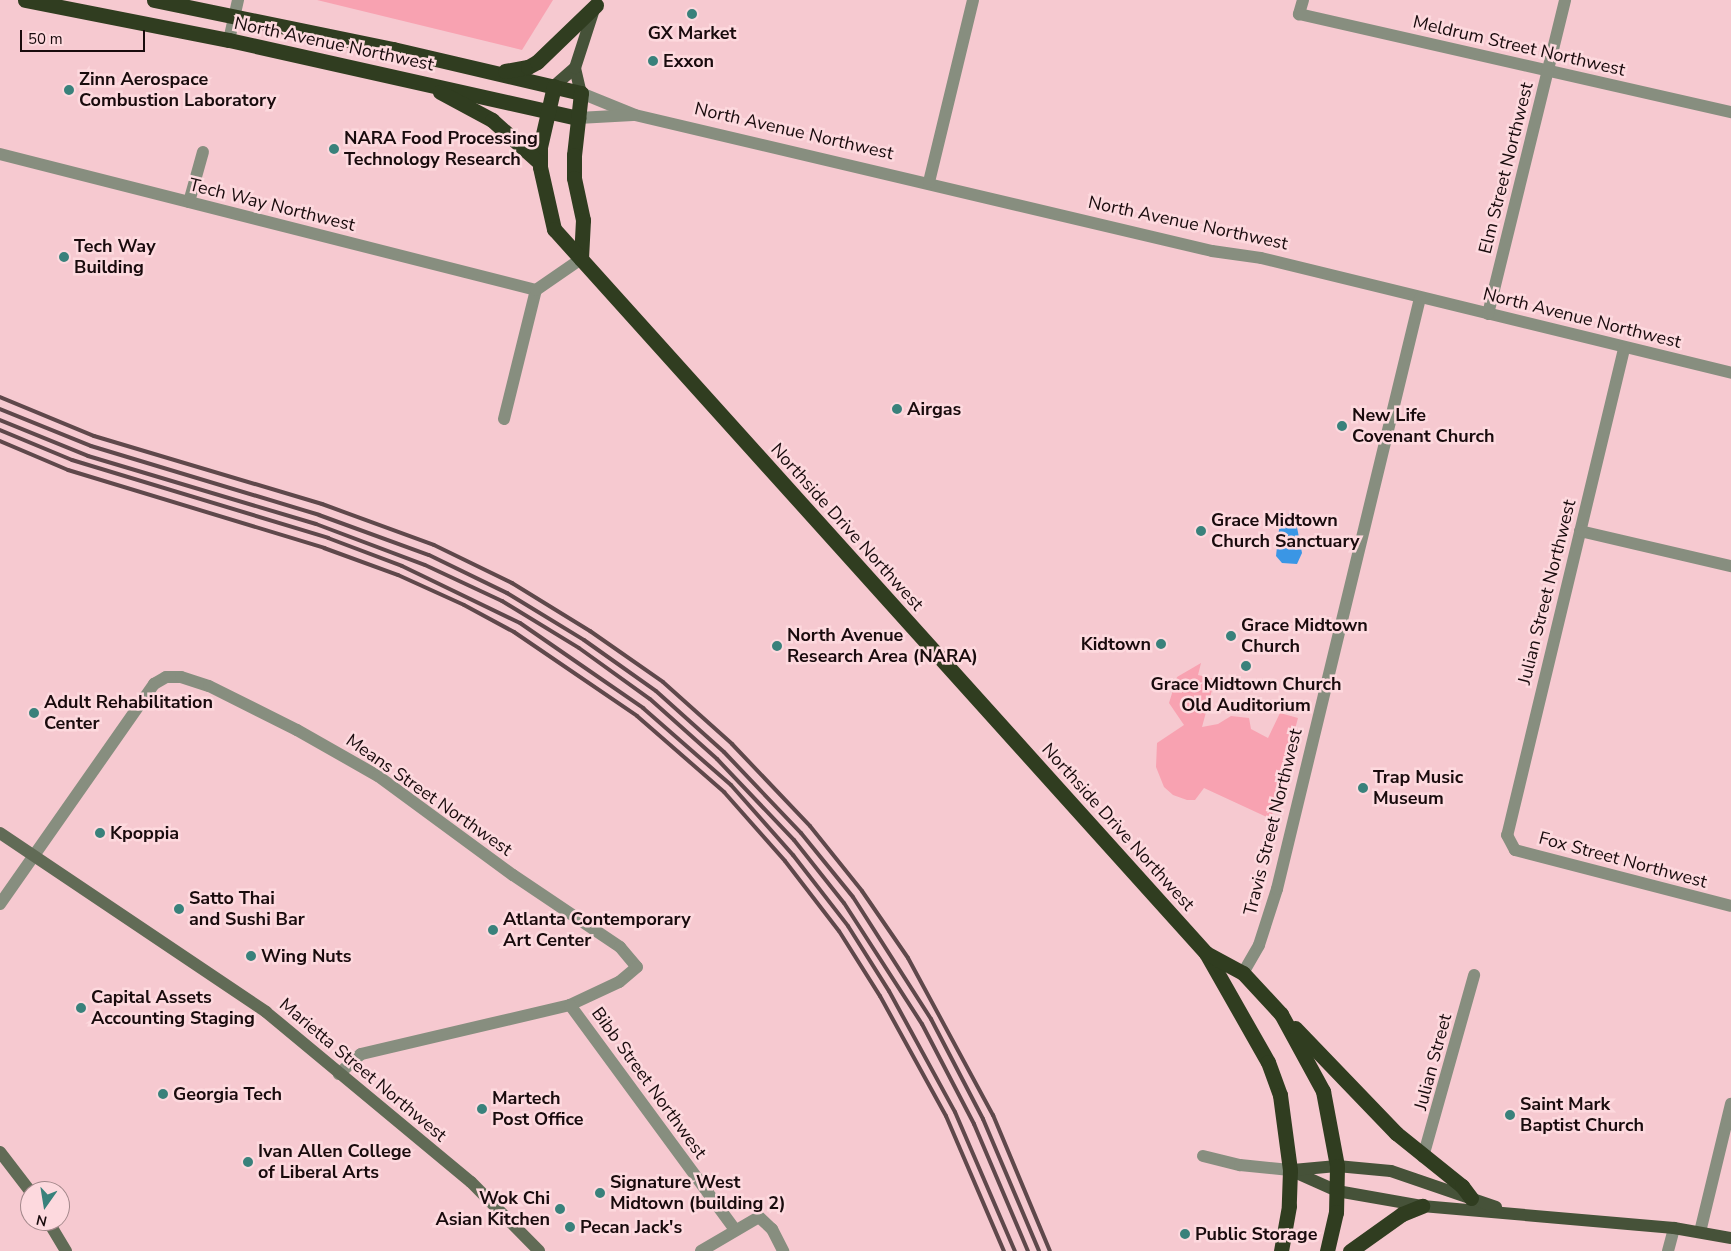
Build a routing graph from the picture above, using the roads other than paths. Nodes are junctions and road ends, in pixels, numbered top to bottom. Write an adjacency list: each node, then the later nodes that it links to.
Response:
1 (25, 0): 9 (highway, North Avenue Northwest)
2 (154, 0): 8 (highway, North Avenue Northwest)
3 (238, 0): 8 (street)
4 (973, 0): 23 (street)
5 (1303, 0): 11 (street, Meldrum Street Northwest)
6 (1565, 0): 11 (street, Elm Street Northwest)
7 (597, 2): 10 (main road); 12 (highway)
8 (234, 17): 9 (street); 12 (highway, North Avenue Northwest)
9 (229, 40): 13 (highway, North Avenue Northwest)
10 (575, 68): 14 (main road); 15 (main road)
11 (1548, 70): 17 (street, Meldrum Street Northwest); 28 (street, Elm Street Northwest)
12 (494, 73): 14 (highway, North Avenue Northwest)
13 (421, 82): 16 (highway, North Avenue Northwest); 22 (highway)
14 (554, 86): 15 (highway, North Avenue Northwest); 16 (highway, Northside Drive Northwest)
15 (581, 93): 18 (street, North Avenue Northwest); 19 (highway)
16 (547, 112): 19 (highway, North Avenue Northwest); 22 (highway, Northside Drive Northwest)
17 (1731, 112)
18 (635, 114): 19 (street, North Avenue Northwest); 23 (street, North Avenue Northwest)
19 (578, 118): 25 (highway)
20 (203, 152): 24 (street)
21 (0, 154): 24 (street, Tech Way Northwest)
22 (540, 163): 25 (highway, Northside Drive Northwest)
23 (929, 182): 27 (street, North Avenue Northwest)
24 (188, 202): 26 (street, Tech Way Northwest)
25 (581, 259): 26 (street); 39 (highway, Northside Drive Northwest)
26 (536, 290): 31 (street)
27 (1420, 298): 28 (street, North Avenue Northwest); 40 (street, Travis Street Northwest)
28 (1488, 314): 29 (street, North Avenue Northwest)
29 (1624, 349): 30 (street, North Avenue Northwest); 32 (street, Julian Street Northwest)
30 (1731, 373)
31 (504, 419)
32 (1580, 531): 33 (street); 35 (street, Julian Street Northwest)
33 (1731, 566)
34 (0, 834): 36 (main road, Marietta Street Northwest)
35 (1508, 843): 38 (street, Fox Street Northwest)
36 (32, 858): 37 (street, Means Street Northwest); 42 (street, Means Street Northwest); 44 (main road, Marietta Street Northwest)
37 (0, 904)
38 (1731, 906)
39 (1206, 953): 40 (highway, Northside Drive Northwest); 50 (highway, Northside Drive Northwest)
40 (1243, 973): 43 (highway, Northside Drive Northwest)
41 (1474, 975): 48 (street, Julian Street)
42 (570, 1005): 44 (street); 57 (street, Bibb Street Northwest)
43 (1281, 1014): 48 (highway); 49 (highway, Northside Drive Northwest)
44 (339, 1074): 62 (main road, Marietta Street Northwest)
45 (1731, 1104): 59 (street)
46 (0, 1152): 51 (main road)
47 (1203, 1156): 50 (street)
48 (1423, 1157): 53 (highway)
49 (1337, 1166): 50 (main road); 52 (highway, Northside Drive Northwest); 53 (main road)
50 (1290, 1170): 52 (main road); 65 (highway, Northside Drive Northwest)
51 (22, 1181)
52 (1337, 1191): 54 (main road); 66 (highway, Northside Drive Northwest)
53 (1471, 1198): 55 (main road)
54 (1422, 1206): 55 (main road); 67 (highway)
55 (1510, 1213): 56 (main road)
56 (1674, 1228): 59 (main road); 68 (street)
57 (735, 1230): 63 (street); 64 (street)
58 (54, 1231): 61 (main road)
59 (1700, 1232): 60 (main road)
60 (1731, 1238)
61 (66, 1251)
62 (539, 1251)
63 (701, 1251)
64 (783, 1251)
65 (1281, 1251)
66 (1327, 1251)
67 (1350, 1251)
68 (1668, 1251)

